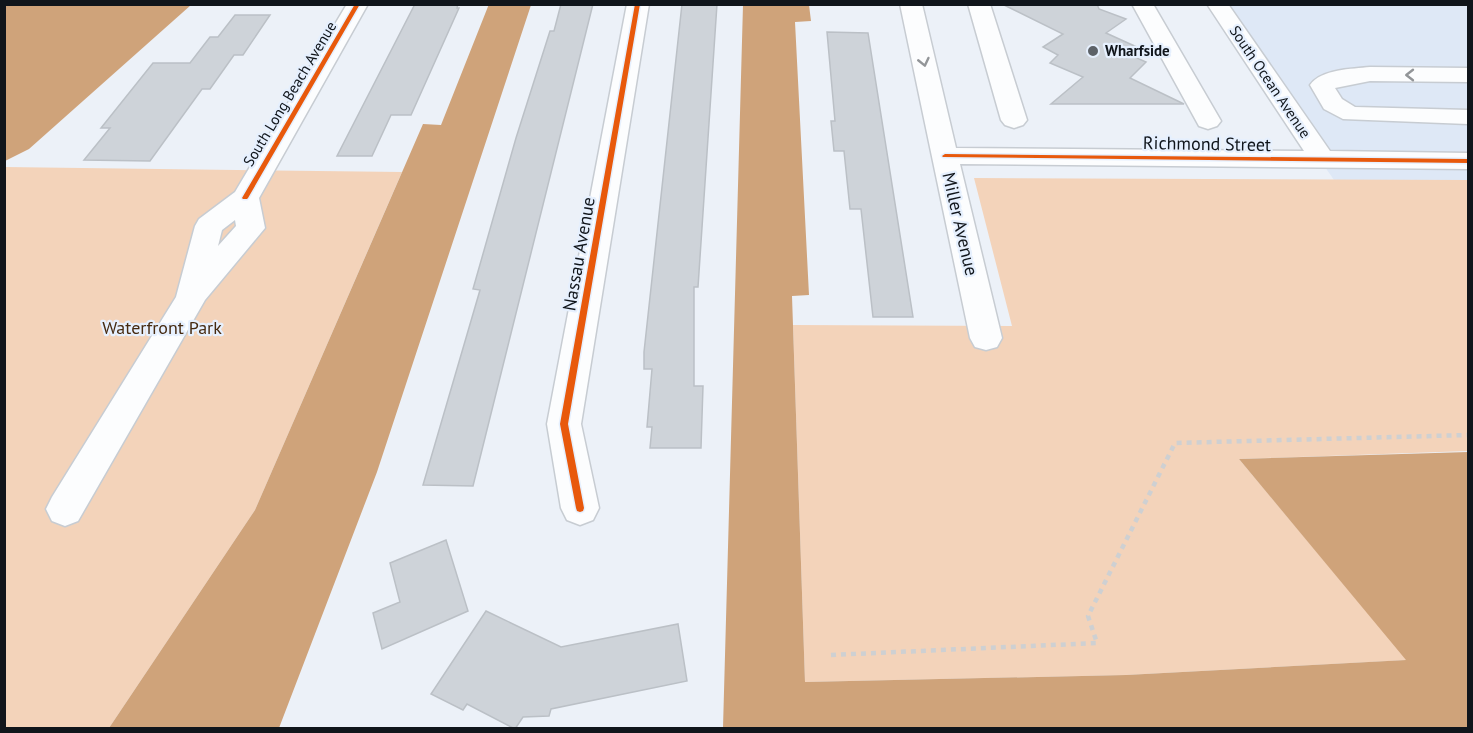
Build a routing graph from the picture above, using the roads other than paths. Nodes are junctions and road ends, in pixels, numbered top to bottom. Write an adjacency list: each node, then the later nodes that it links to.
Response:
1 (358, 4): 16 (street, South Long Beach Avenue)
2 (638, 4): 15 (street, Nassau Avenue)
3 (911, 4): 11 (street, Miller Avenue, one-way to 11)
4 (979, 4): 9 (street)
5 (1142, 4): 10 (street)
6 (1217, 4): 12 (street, South Ocean Avenue)
7 (1468, 75): 8 (street, one-way to 8)
8 (1468, 117)
9 (1014, 120)
10 (1208, 121)
11 (945, 156): 12 (street, Richmond Street); 14 (street, Miller Avenue)
12 (1323, 160): 13 (street, Richmond Street)
13 (1468, 161)
14 (986, 338)
15 (580, 508)
16 (65, 509)

